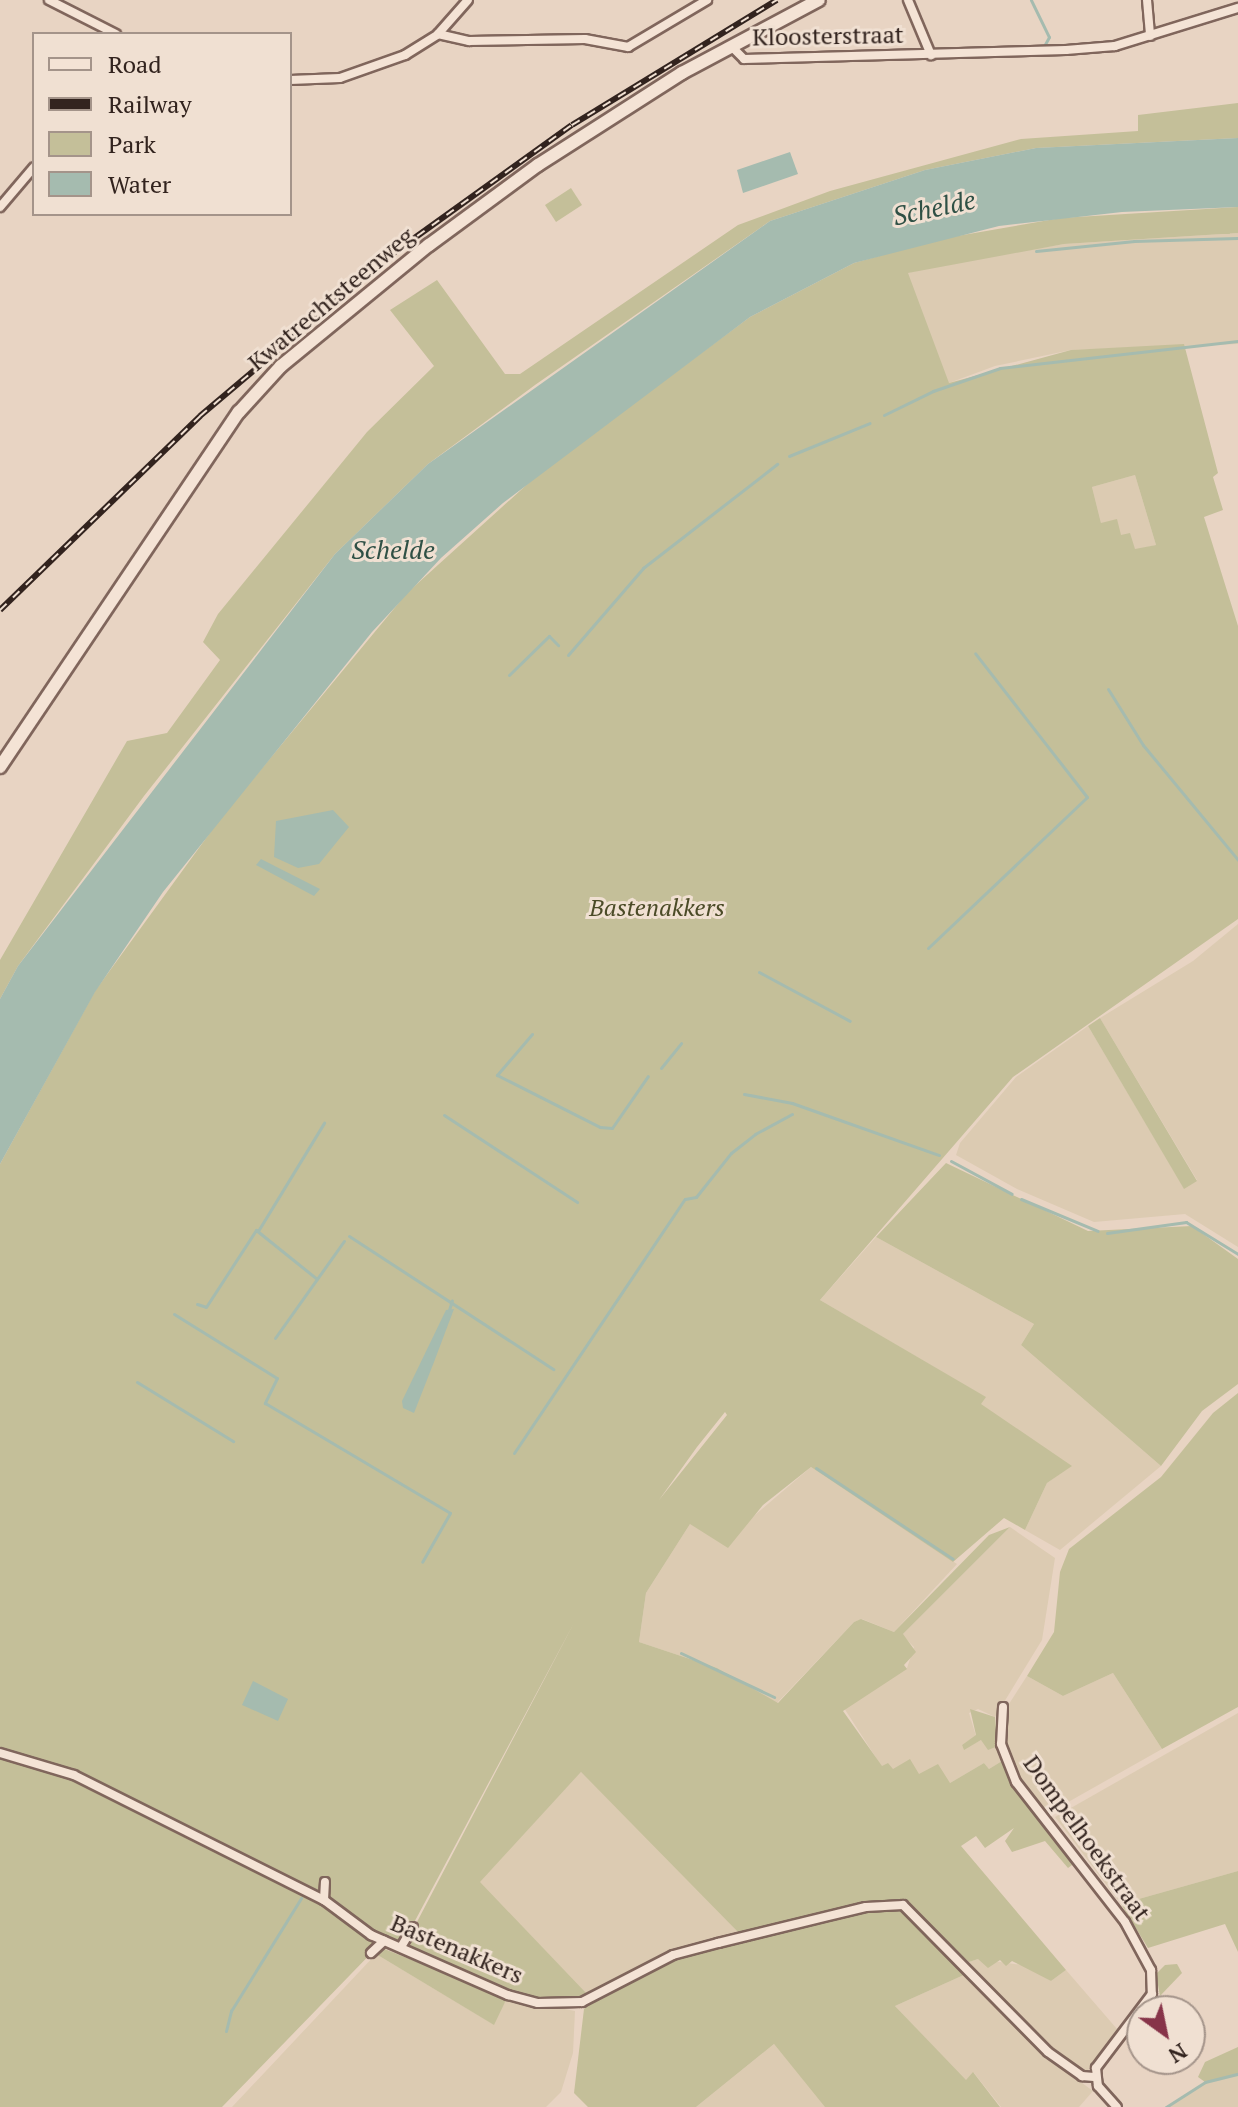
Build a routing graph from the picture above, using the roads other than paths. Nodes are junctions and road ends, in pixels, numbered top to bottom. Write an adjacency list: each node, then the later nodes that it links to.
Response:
1 (49, 0): 8 (street)
2 (468, 0): 9 (street)
3 (707, 0): 9 (street)
4 (819, 0): 11 (street, Kwatrechtsteenweg)
5 (908, 0): 12 (street, Kloosterstraat)
6 (1147, 0): 10 (street)
7 (1238, 8): 10 (street, Kloosterstraat)
8 (112, 32)
9 (438, 34): 13 (street)
10 (1150, 36): 12 (street, Kloosterstraat)
11 (732, 47): 12 (street, Kloosterstraat); 16 (street, Kwatrechtsteenweg)
12 (931, 55)
13 (292, 80)
14 (32, 169): 15 (street)
15 (0, 207)
16 (0, 767)
17 (1003, 1707): 25 (street, Dompelhoekstraat)
18 (0, 1753): 20 (street, Bastenakkers)
19 (325, 1882): 20 (street)
20 (324, 1900): 22 (street, Bastenakkers)
21 (413, 1927): 23 (street)
22 (384, 1941): 23 (street, Bastenakkers); 24 (street)
23 (401, 1947): 25 (street, Bastenakkers)
24 (371, 1953)
25 (1094, 2077): 26 (street)
26 (1117, 2107)

